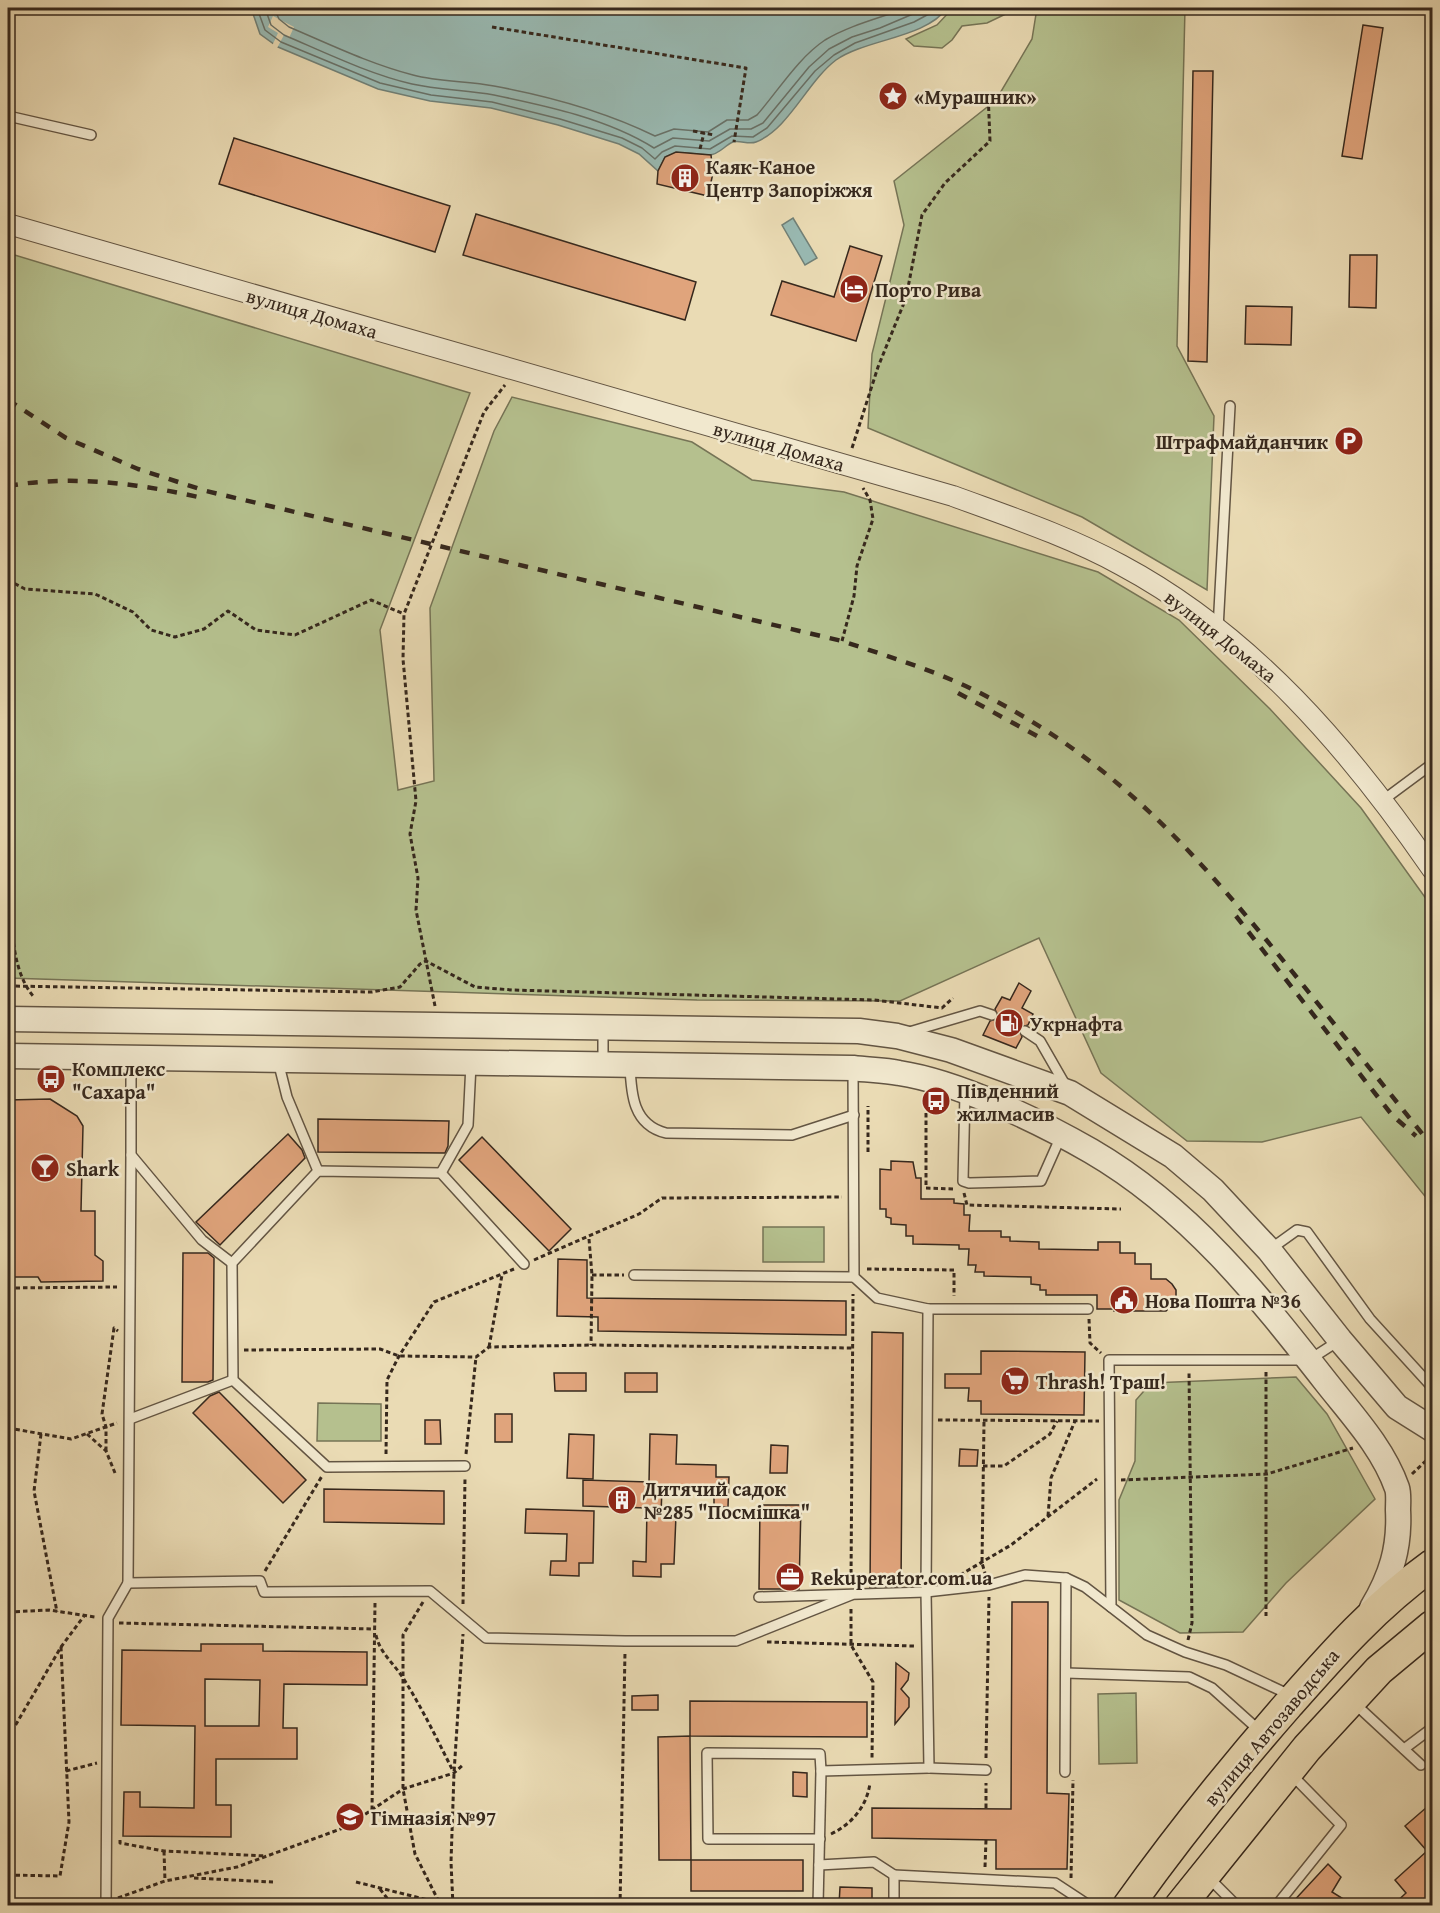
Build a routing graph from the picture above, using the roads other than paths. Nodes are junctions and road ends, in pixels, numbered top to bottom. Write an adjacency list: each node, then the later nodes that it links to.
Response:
1 (8, 116): 2 (lane)
2 (92, 135)
3 (8, 224): 5 (street, вулиця Домаха)
4 (1230, 406): 5 (lane)
5 (1218, 630): 7 (street, вулиця Домаха)
6 (1432, 764): 7 (lane)
7 (1382, 801): 8 (street, вулиця Домаха)
8 (1432, 869)
9 (992, 1016): 13 (lane)
10 (8, 1019): 11 (street)
11 (603, 1028): 13 (street); 18 (lane)
12 (1025, 1031): 22 (lane)
13 (897, 1036): 22 (street)
14 (8, 1056): 15 (street)
15 (132, 1057): 16 (street); 25 (lane)
16 (277, 1059): 17 (street); 26 (lane)
17 (471, 1061): 18 (street); 27 (lane)
18 (603, 1064): 19 (street)
19 (630, 1065): 20 (street); 23 (lane)
20 (853, 1068): 21 (street); 23 (lane)
21 (965, 1093): 24 (street); 24 (lane)
22 (1070, 1093): 28 (street)
23 (854, 1115): 32 (lane)
24 (1061, 1136): 36 (street)
25 (131, 1155): 29 (lane); 39 (lane)
26 (318, 1172): 27 (lane); 29 (lane)
27 (441, 1173): 30 (lane)
28 (1269, 1250): 35 (street); 38 (lane)
29 (232, 1263): 37 (lane)
30 (524, 1264)
31 (634, 1275): 32 (lane)
32 (854, 1277): 33 (lane)
33 (928, 1309): 34 (lane); 45 (lane)
34 (1088, 1309)
35 (1340, 1340): 36 (lane); 40 (street)
36 (1309, 1360): 48 (lane); 49 (street)
37 (233, 1380): 39 (lane); 41 (lane)
38 (1432, 1387)
39 (130, 1419): 44 (lane)
40 (1432, 1429)
41 (465, 1466)
42 (1432, 1565): 49 (main road, вулиця Автозаводська)
43 (1066, 1578): 45 (lane); 48 (lane); 51 (lane)
44 (128, 1583): 46 (lane); 68 (lane)
45 (926, 1592): 46 (lane); 58 (lane)
46 (851, 1595): 47 (lane)
47 (759, 1598)
48 (1112, 1607): 52 (lane)
49 (1364, 1620): 52 (main road, вулиця Автозаводська)
50 (1432, 1626): 53 (main road)
51 (1066, 1673): 55 (lane); 61 (lane)
52 (1295, 1697): 55 (main road, вулиця Автозаводська)
53 (1352, 1700): 56 (lane); 62 (main road)
54 (1432, 1728): 56 (lane)
55 (1263, 1734): 64 (main road, вулиця Автозаводська)
56 (1404, 1749): 57 (lane)
57 (1421, 1765)
58 (929, 1768): 59 (lane); 60 (lane)
59 (986, 1770)
60 (821, 1771): 63 (lane); 63 (lane)
61 (1065, 1772)
62 (1290, 1772): 66 (main road); 75 (lane)
63 (820, 1839): 65 (lane)
64 (1172, 1845): 66 (main road); 72 (main road, вулиця Автозаводська)
65 (819, 1865): 67 (lane); 69 (lane)
66 (1204, 1873): 73 (main road); 74 (lane)
67 (894, 1875): 70 (lane); 71 (lane)
68 (111, 1903)
69 (818, 1905)
70 (894, 1905)
71 (1090, 1905)
72 (1128, 1905)
73 (1180, 1905)
74 (1237, 1905)
75 (1276, 1905)

